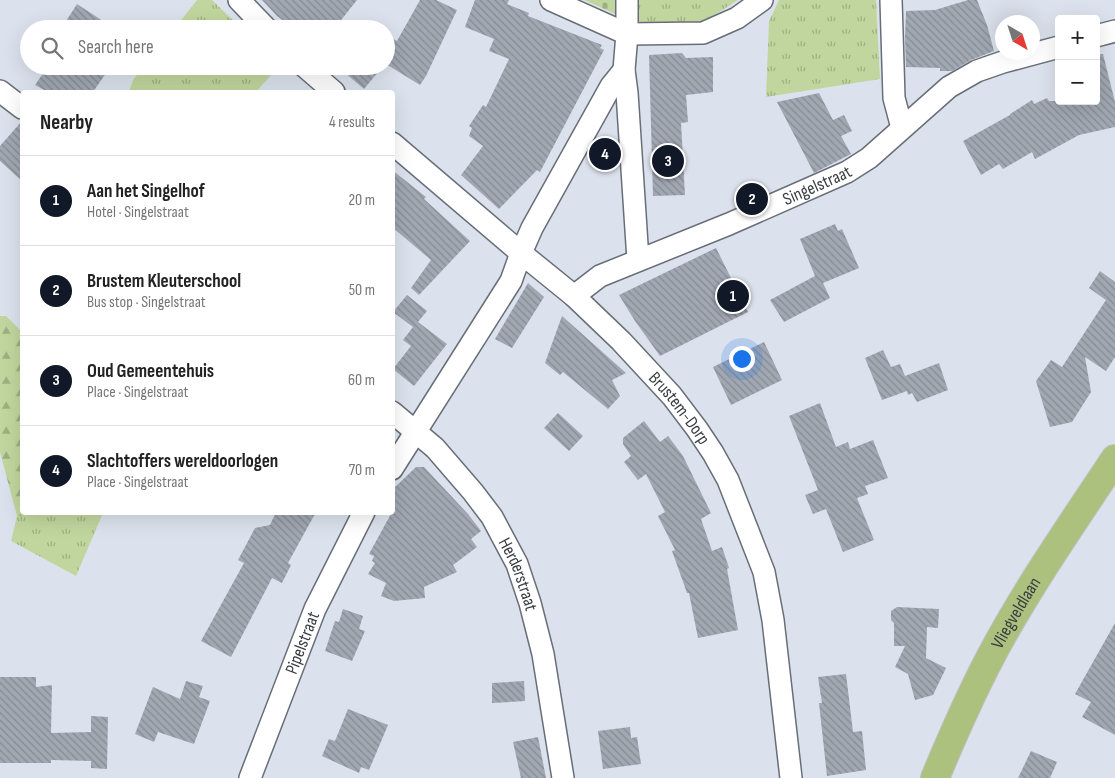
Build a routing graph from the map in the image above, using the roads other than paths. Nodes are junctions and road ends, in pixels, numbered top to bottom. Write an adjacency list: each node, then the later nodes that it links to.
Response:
1 (239, 0): 6 (street)
2 (551, 0): 8 (street)
3 (627, 0): 8 (street)
4 (762, 0): 8 (street)
5 (891, 0): 16 (street)
6 (258, 20)
7 (1115, 32): 9 (street)
8 (627, 34): 11 (street)
9 (1100, 35)
10 (1055, 47): 16 (street, Singelstraat)
11 (624, 70): 18 (street); 19 (street)
12 (314, 75): 13 (street)
13 (332, 90)
14 (0, 91): 15 (street)
15 (20, 106)
16 (902, 128): 19 (street, Singelstraat)
17 (395, 146): 18 (street, Brustem-Dorp)
18 (521, 253): 20 (street, Brustem-Dorp); 22 (street)
19 (638, 260): 20 (street, Singelstraat)
20 (574, 296): 28 (street, Brustem-Dorp)
21 (395, 414): 22 (street, Herderstraat)
22 (416, 432): 24 (street); 27 (street, Herderstraat)
23 (1115, 459): 29 (main road, Vliegveldlaan)
24 (395, 464)
25 (362, 515): 26 (street, Pipelstraat)
26 (250, 778)
27 (563, 778)
28 (791, 778)
29 (935, 778)

